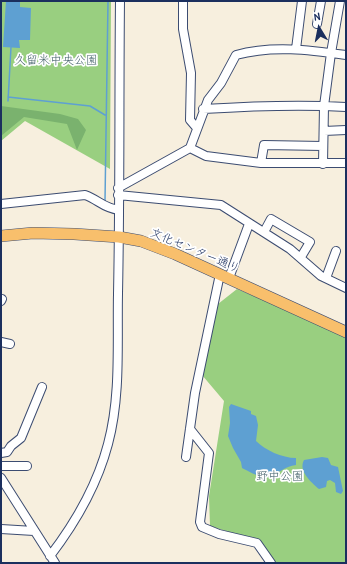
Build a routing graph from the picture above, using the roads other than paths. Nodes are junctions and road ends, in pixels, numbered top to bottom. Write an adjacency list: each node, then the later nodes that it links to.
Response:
1 (120, 1): 21 (street)
2 (183, 1): 13 (street)
3 (302, 1): 7 (street)
4 (321, 1): 6 (street)
5 (340, 1): 8 (street)
6 (317, 24)
7 (296, 49): 8 (street); 12 (street)
8 (331, 53): 9 (street); 10 (street)
9 (346, 55)
10 (324, 106): 11 (street); 12 (street); 15 (street)
11 (346, 107)
12 (203, 109): 13 (street)
13 (196, 127): 17 (street)
14 (346, 130): 15 (street)
15 (324, 131): 16 (street)
16 (324, 146): 18 (street); 20 (street)
17 (190, 148): 18 (street); 21 (street)
18 (262, 163): 20 (street)
19 (346, 163): 20 (street)
20 (323, 164)
21 (118, 192): 23 (street); 24 (street)
22 (1, 204): 23 (street)
23 (119, 210): 27 (street)
24 (250, 224): 25 (street); 30 (street)
25 (264, 232): 29 (street); 29 (street)
26 (1, 236): 27 (highway, 文化センター通り)
27 (119, 237): 30 (highway, 文化センター通り); 45 (street)
28 (336, 251): 31 (street)
29 (301, 257): 31 (street)
30 (224, 276): 33 (highway, 文化センター通り); 37 (street)
31 (326, 278): 32 (street)
32 (346, 288)
33 (346, 332)
34 (1, 342): 35 (street)
35 (10, 344)
36 (42, 387): 38 (street)
37 (190, 429): 39 (street); 47 (street)
38 (1, 452)
39 (186, 457)
40 (1, 466): 41 (street)
41 (27, 466)
42 (1, 478): 44 (street)
43 (1, 529): 44 (street)
44 (34, 531): 45 (street)
45 (50, 556): 46 (street)
46 (55, 563)
47 (271, 563)

